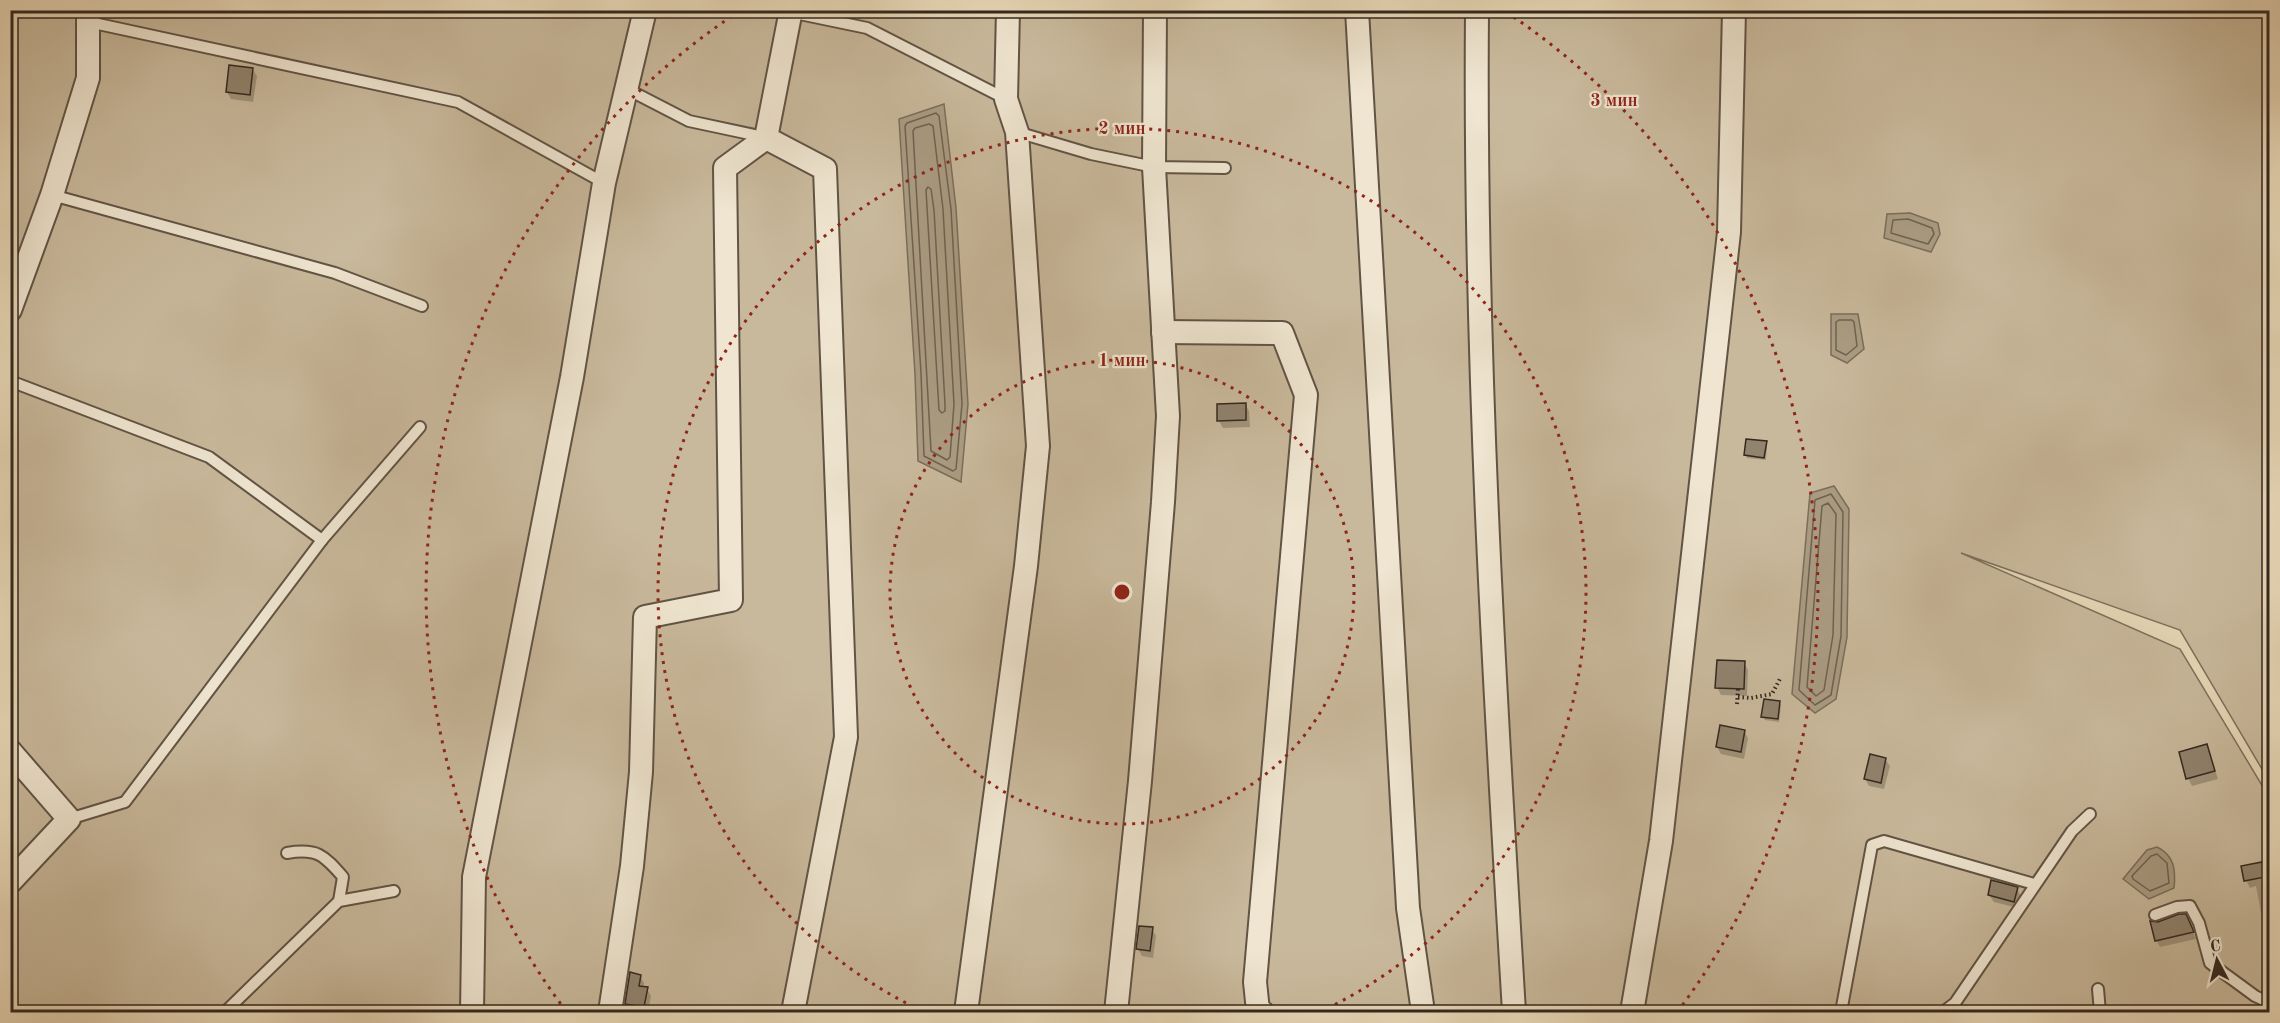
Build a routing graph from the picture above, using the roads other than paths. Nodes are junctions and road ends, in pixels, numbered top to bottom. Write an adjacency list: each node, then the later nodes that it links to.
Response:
1 (645, 10): 9 (street)
2 (1008, 10): 10 (street)
3 (1155, 10): 13 (street)
4 (1357, 10): 41 (street)
5 (1477, 10): 42 (street)
6 (1734, 10): 43 (street)
7 (790, 11): 10 (lane); 12 (street)
8 (88, 16): 15 (lane); 16 (street)
9 (627, 89): 12 (lane); 15 (street)
10 (1006, 99): 11 (street)
11 (1017, 132): 13 (lane); 38 (street)
12 (766, 138): 36 (street); 37 (street)
13 (1154, 167): 14 (lane); 19 (street)
14 (1225, 168)
15 (604, 183): 35 (street)
16 (52, 195): 17 (lane); 18 (street)
17 (422, 306)
18 (10, 310)
19 (1163, 332): 39 (street); 40 (street)
20 (10, 381): 22 (lane)
21 (420, 427): 22 (lane)
22 (322, 540): 25 (lane)
23 (10, 751): 25 (street)
24 (2090, 814): 28 (lane)
25 (69, 819): 27 (street)
26 (287, 853): 30 (lane)
27 (10, 882)
28 (2034, 884): 44 (lane); 45 (lane)
29 (394, 891): 30 (lane)
30 (339, 901): 34 (lane)
31 (2155, 915): 33 (lane)
32 (2098, 989): 46 (lane)
33 (2270, 1003)
34 (225, 1012)
35 (472, 1012)
36 (610, 1012)
37 (793, 1012)
38 (966, 1012)
39 (1116, 1012)
40 (1262, 1012)
41 (1423, 1012)
42 (1514, 1012)
43 (1632, 1012)
44 (1841, 1012)
45 (1943, 1012)
46 (2100, 1012)

